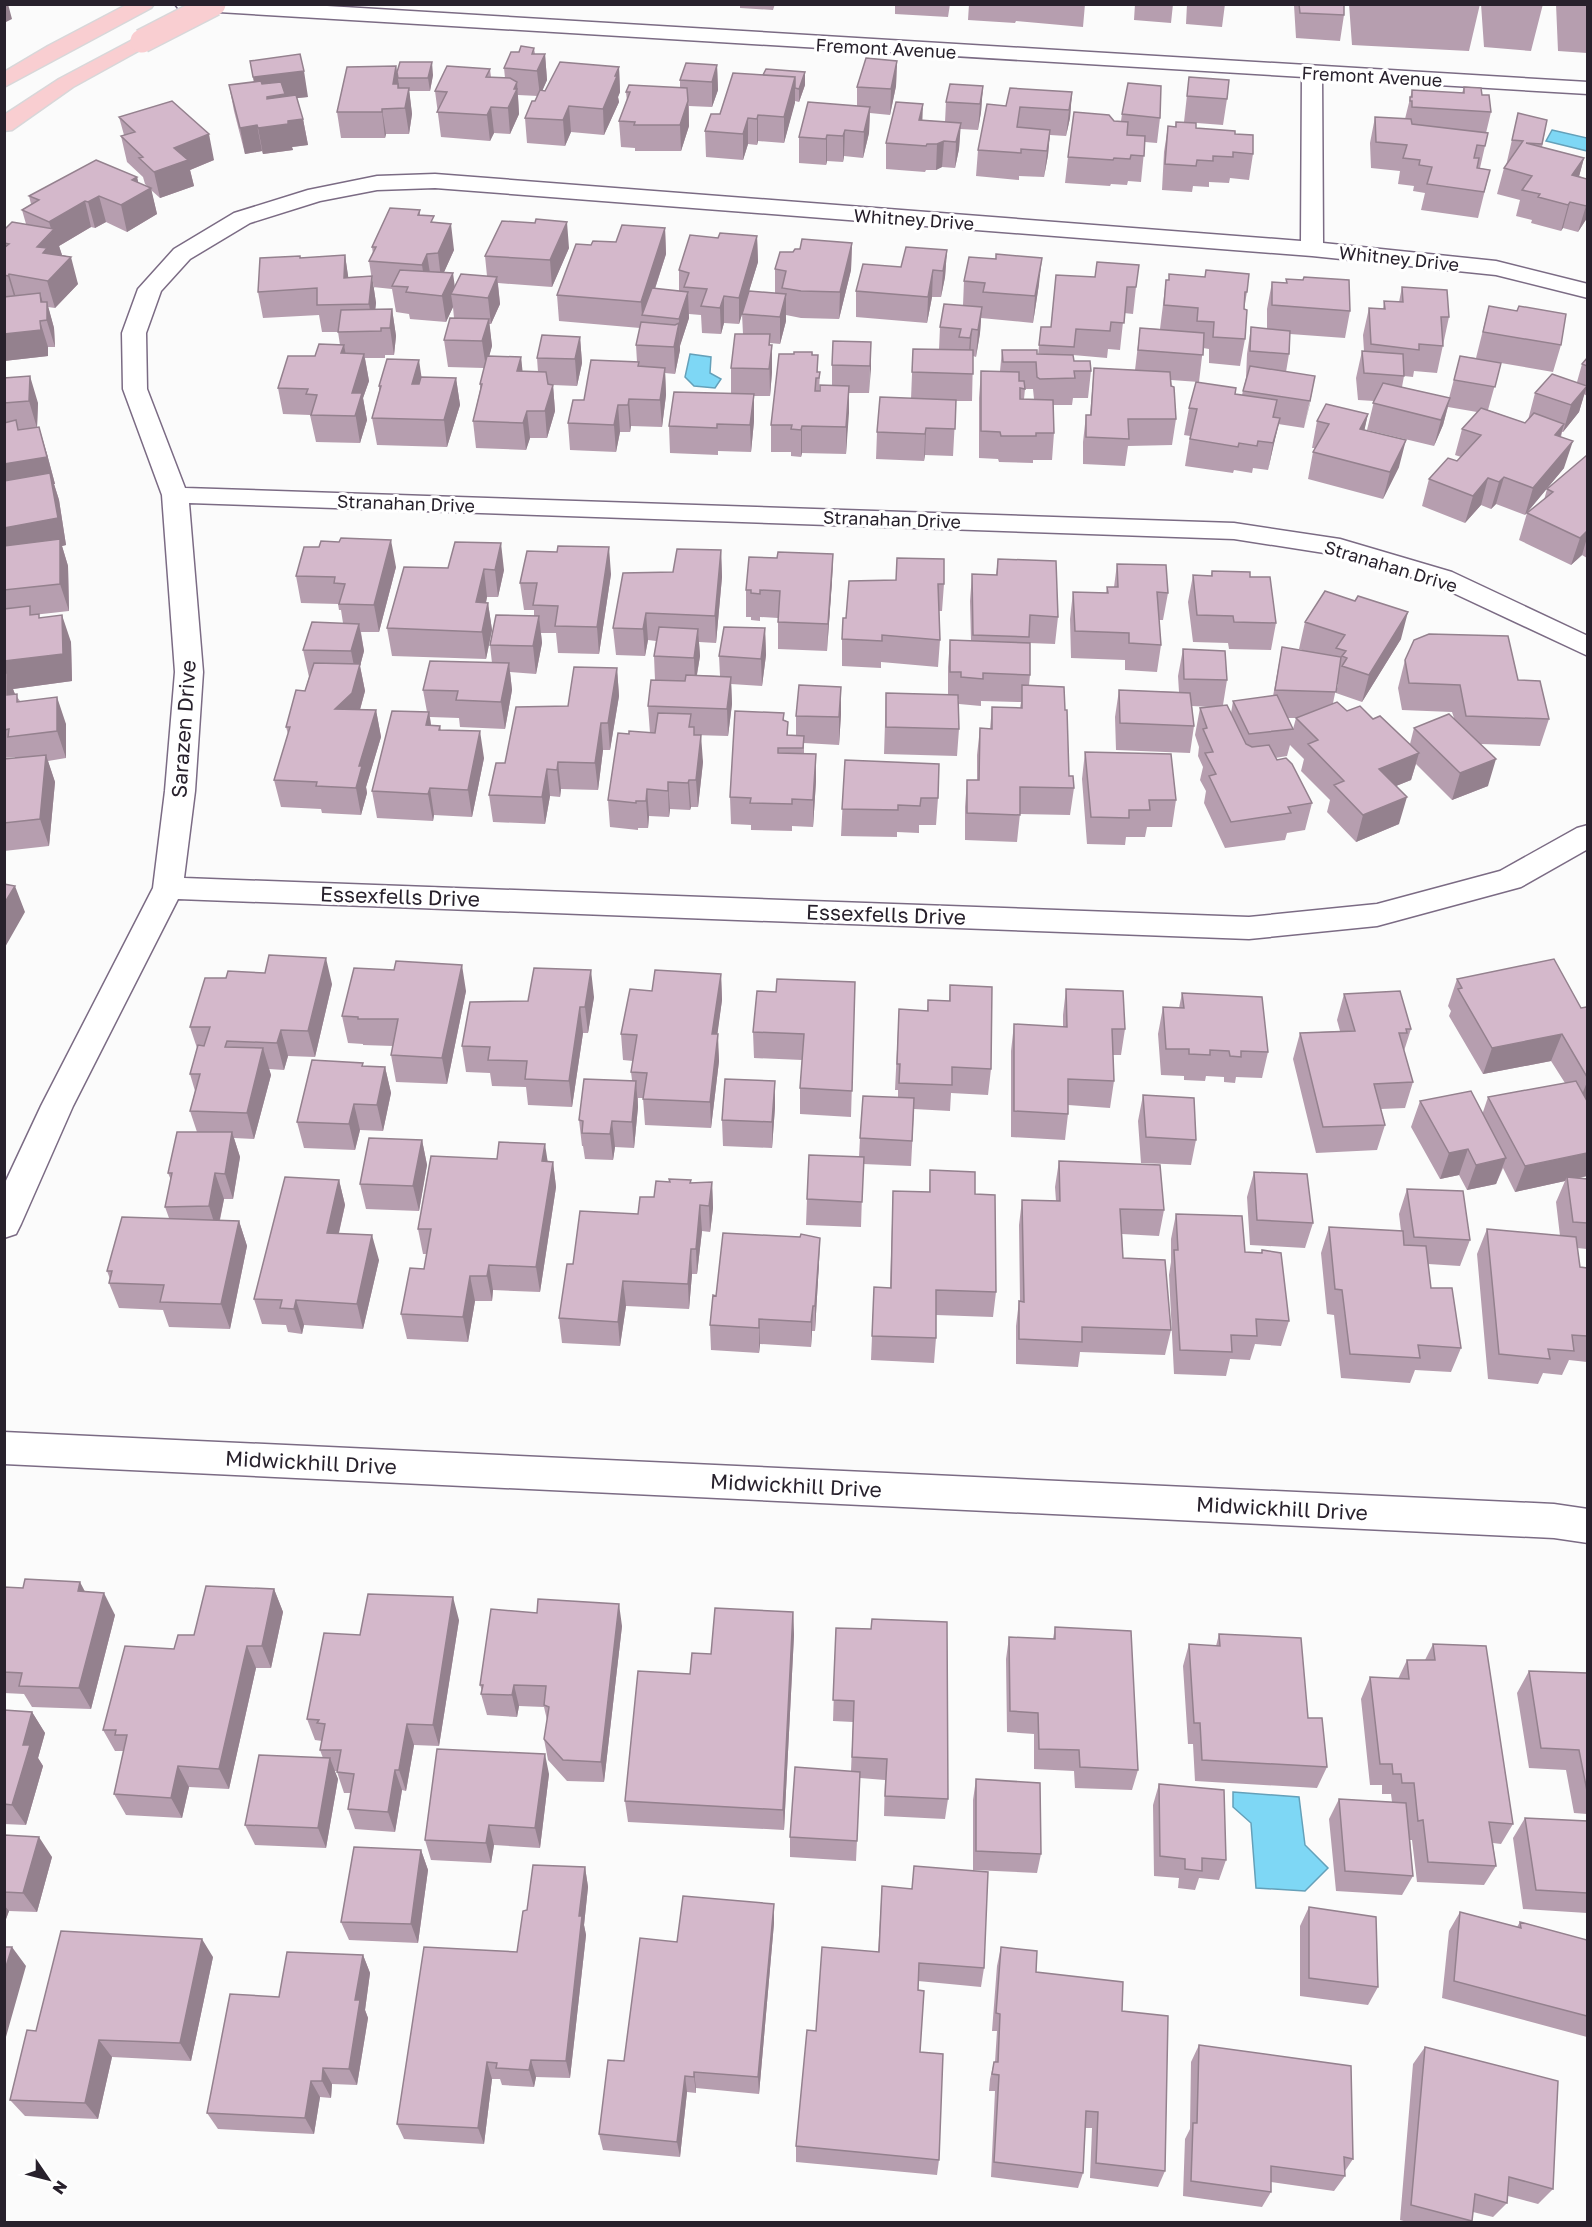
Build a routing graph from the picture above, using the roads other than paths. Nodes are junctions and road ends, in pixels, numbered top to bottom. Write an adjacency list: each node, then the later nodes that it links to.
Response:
1 (144, 4): 5 (main road)
2 (186, 4): 4 (street, Fremont Avenue)
3 (214, 4): 7 (main road, bridge)
4 (1312, 72): 6 (street, Fremont Avenue); 9 (street)
5 (4, 81)
6 (1587, 88)
7 (4, 125)
8 (242, 218): 9 (street, Whitney Drive); 11 (street, Sarazen Drive)
9 (1312, 249): 10 (street, Whitney Drive)
10 (1587, 291)
11 (175, 495): 12 (street, Stranahan Drive); 14 (street, Sarazen Drive)
12 (1587, 647)
13 (1587, 835): 14 (street, Essexfells Drive)
14 (168, 888): 15 (street, Sarazen Drive)
15 (4, 1224)
16 (4, 1448): 17 (street, Midwickhill Drive)
17 (1587, 1526)

